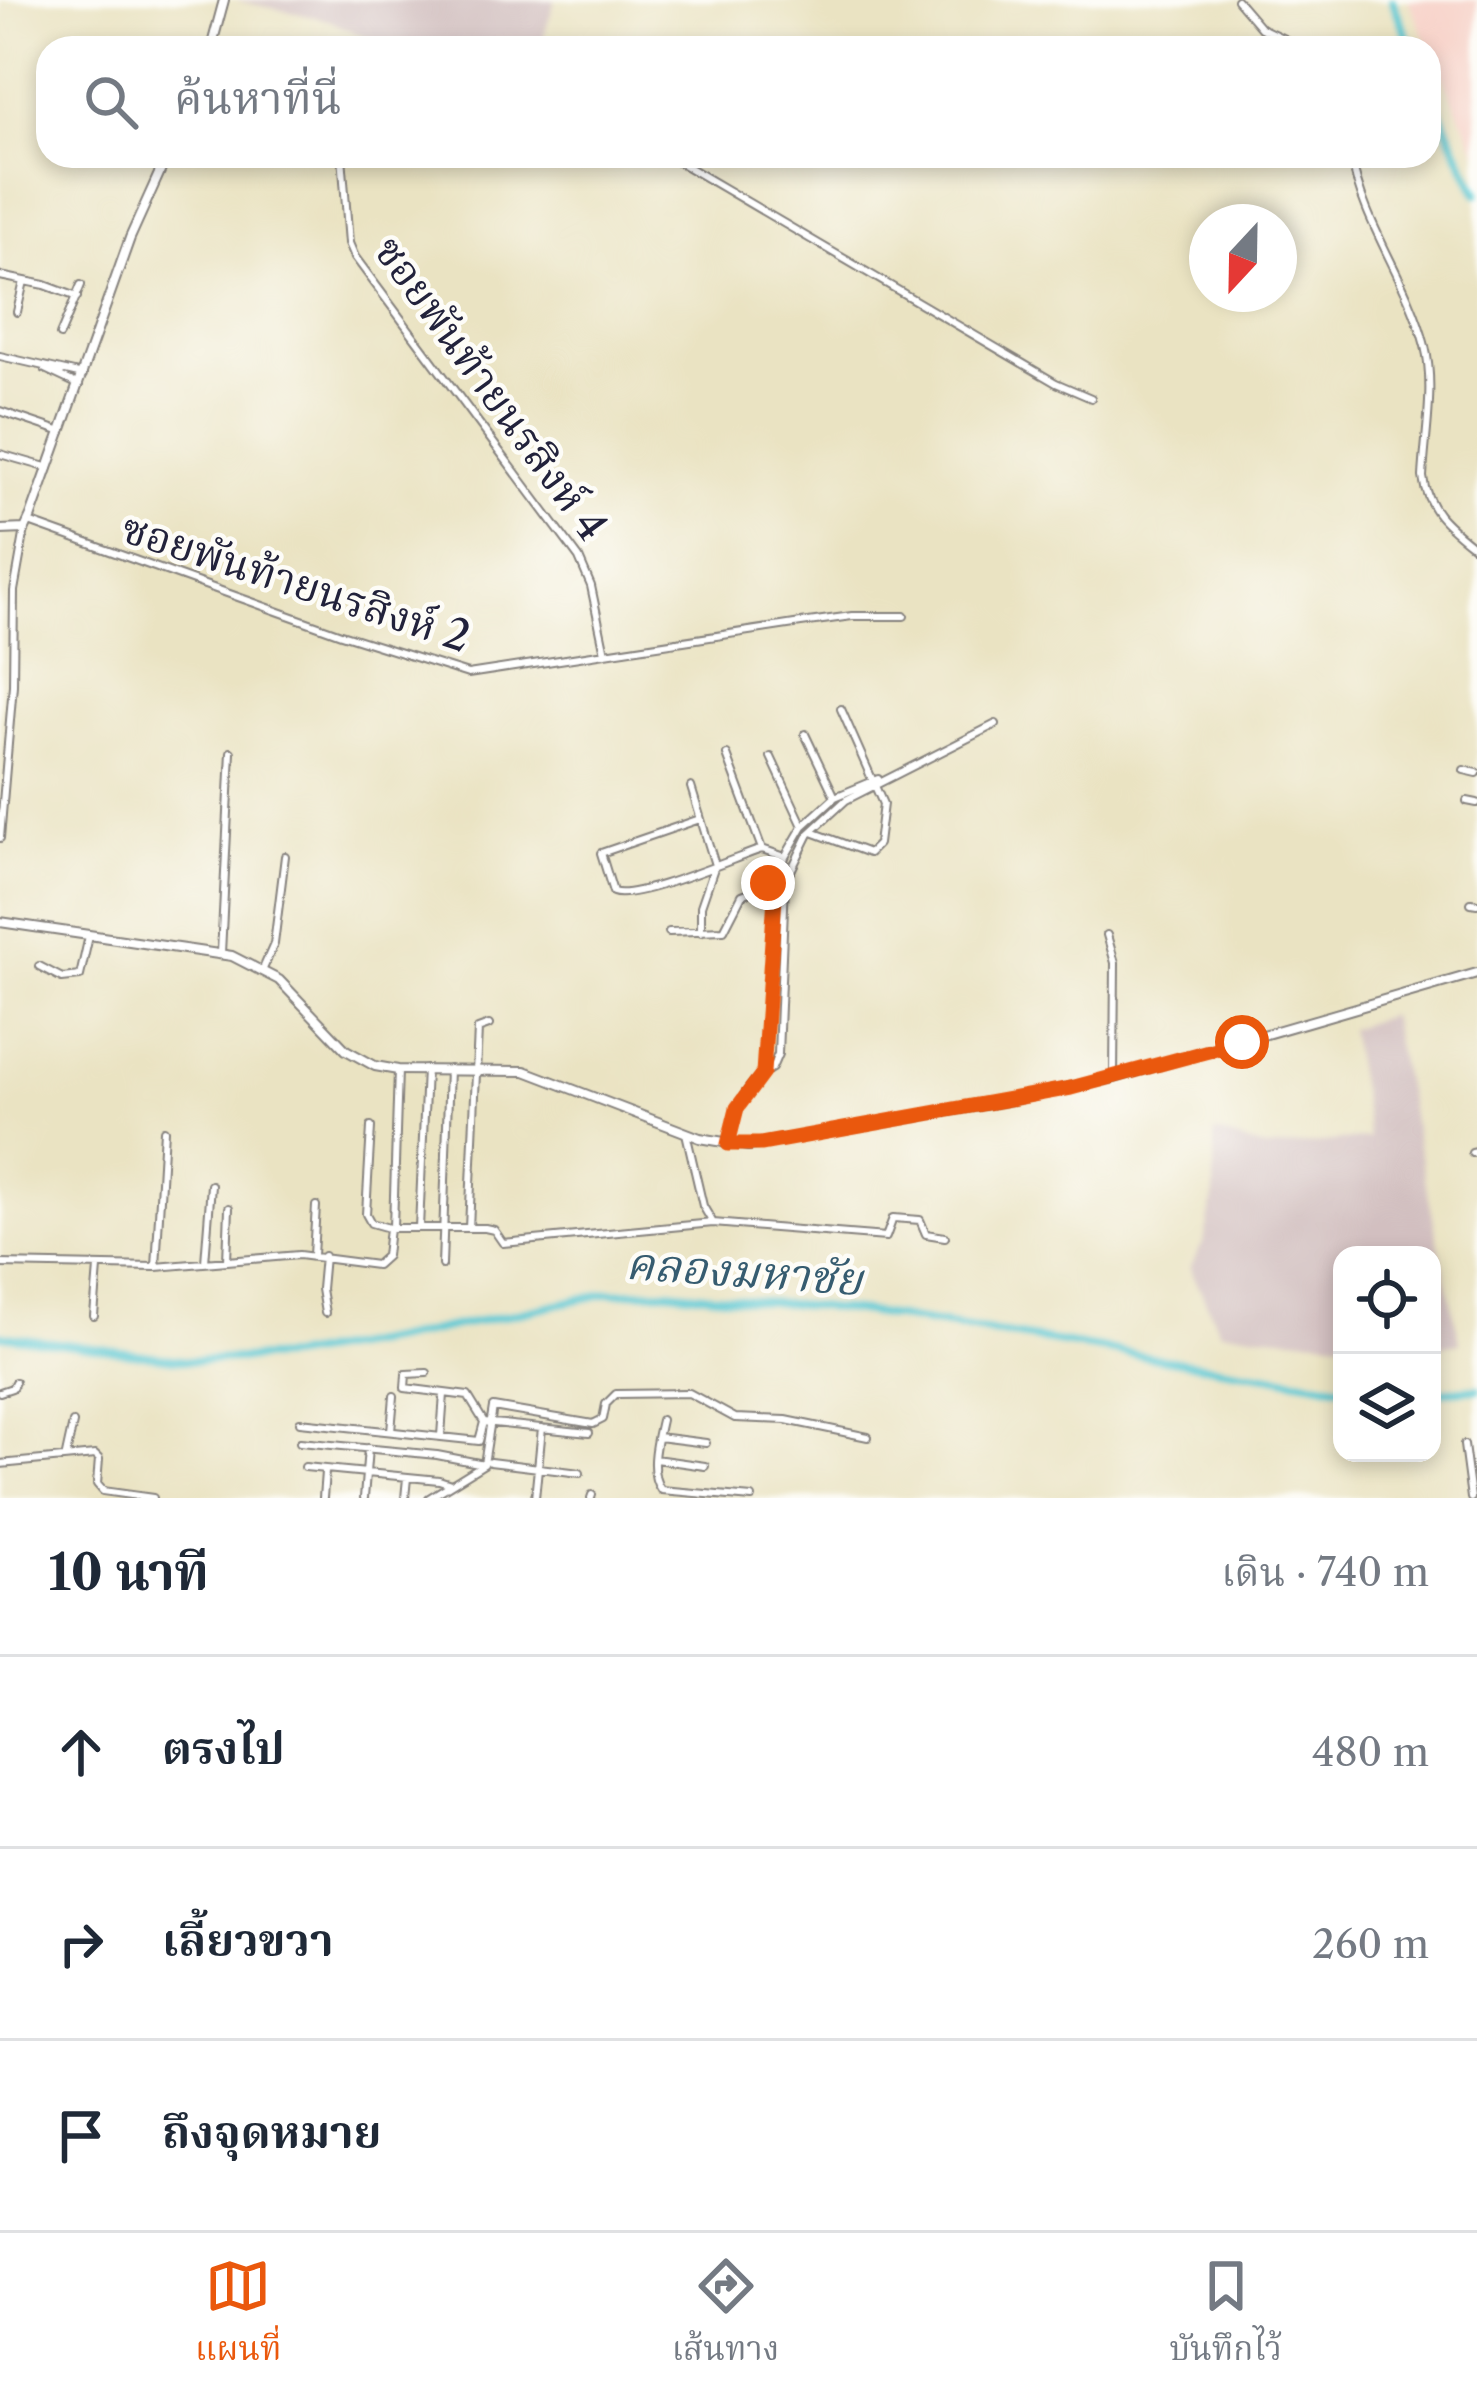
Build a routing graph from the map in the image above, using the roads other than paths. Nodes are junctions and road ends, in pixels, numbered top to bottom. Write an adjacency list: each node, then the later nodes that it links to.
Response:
1 (224, 0): 3 (street)
2 (1237, 0): 4 (street)
3 (214, 36)
4 (1279, 36)
5 (162, 168): 17 (street)
6 (343, 168): 28 (street, ซอยพันท้ายนรสิงห์ 4)
7 (689, 168): 19 (street)
8 (1354, 168): 26 (street)
9 (0, 276): 10 (street)
10 (24, 281): 12 (street); 13 (street)
11 (81, 285): 12 (street)
12 (77, 297): 14 (street)
13 (16, 312)
14 (61, 335)
15 (0, 356): 16 (street)
16 (45, 368): 17 (street); 18 (street)
17 (83, 375): 18 (street)
18 (79, 386): 21 (street)
19 (1091, 398)
20 (1, 414): 21 (street)
21 (62, 431): 23 (street)
22 (0, 454): 23 (street)
23 (50, 468): 24 (street)
24 (27, 526): 25 (street); 28 (street, ซอยพันท้ายนรสิงห์ 2); 42 (street)
25 (0, 530)
26 (1477, 550)
27 (904, 616): 28 (street, ซอยพันท้ายนรสิงห์ 2)
28 (604, 653)
29 (841, 709): 37 (street)
30 (996, 724): 37 (street)
31 (805, 734): 39 (street)
32 (231, 752): 53 (street)
33 (727, 755): 43 (street)
34 (771, 757): 41 (street)
35 (1464, 770): 36 (street)
36 (1477, 773)
37 (877, 782): 39 (street); 41 (street); 41 (street)
38 (691, 787): 40 (street)
39 (835, 797): 41 (street)
40 (700, 819): 46 (street); 46 (street)
41 (807, 829): 45 (street); 47 (street)
42 (0, 838)
43 (762, 849): 45 (street); 46 (street)
44 (285, 856): 55 (street)
45 (785, 857): 47 (street)
46 (715, 865): 50 (street)
47 (780, 882): 50 (street); 62 (street); 62 (street)
48 (0, 922): 51 (street)
49 (669, 932): 50 (street)
50 (701, 932)
51 (89, 934): 53 (street); 54 (street)
52 (1107, 935): 63 (street)
53 (221, 953): 55 (street)
54 (39, 965)
55 (263, 969): 61 (street)
56 (1477, 973): 63 (street)
57 (488, 1025): 60 (street)
58 (426, 1069): 59 (street); 61 (street); 73 (street)
59 (448, 1069): 60 (street); 75 (street)
60 (478, 1069): 66 (street); 74 (street)
61 (398, 1070): 72 (street)
62 (763, 1073): 67 (street)
63 (1114, 1078): 67 (street)
64 (371, 1127): 72 (street)
65 (164, 1130): 83 (street)
66 (686, 1133): 67 (street); 71 (street)
67 (728, 1144)
68 (211, 1185): 80 (street)
69 (316, 1206): 77 (street)
70 (229, 1208): 79 (street)
71 (713, 1223): 74 (street); 76 (street)
72 (391, 1227): 73 (street); 78 (street)
73 (419, 1228): 75 (street)
74 (469, 1228): 75 (street)
75 (442, 1229): 82 (street)
76 (945, 1237)
77 (313, 1255): 78 (street); 79 (street)
78 (324, 1256): 85 (street)
79 (227, 1261): 80 (street)
80 (205, 1262): 83 (street)
81 (0, 1264): 84 (street)
82 (442, 1265)
83 (156, 1267): 84 (street)
84 (98, 1268): 86 (street)
85 (325, 1312)
86 (94, 1316)
87 (427, 1373): 90 (street)
88 (15, 1382): 89 (street)
89 (0, 1392)
90 (444, 1394): 94 (street); 99 (street)
91 (394, 1396): 97 (street)
92 (661, 1420): 100 (street)
93 (300, 1422): 97 (street)
94 (486, 1422): 96 (street); 99 (street); 101 (street); 109 (street)
95 (73, 1423): 106 (street)
96 (542, 1428): 98 (street); 113 (street)
97 (391, 1431): 99 (street)
98 (589, 1433)
99 (440, 1436): 107 (street)
100 (658, 1437): 103 (street); 108 (street)
101 (868, 1437)
102 (300, 1442): 105 (street)
103 (706, 1443)
104 (1463, 1445): 128 (street)
105 (368, 1448): 107 (street); 115 (street)
106 (66, 1455): 110 (street); 121 (street)
107 (436, 1455): 109 (street)
108 (655, 1459): 111 (street); 119 (street)
109 (487, 1463): 113 (street); 118 (street)
110 (0, 1464)
111 (705, 1466)
112 (305, 1467): 114 (street)
113 (540, 1468): 116 (street); 126 (street)
114 (326, 1470): 115 (street); 122 (street)
115 (367, 1473): 117 (street); 123 (street)
116 (580, 1473)
117 (407, 1477): 118 (street); 124 (street)
118 (451, 1484): 125 (street)
119 (673, 1495): 120 (street)
120 (727, 1497): 127 (street)
121 (153, 1498)
122 (323, 1498)
123 (364, 1498)
124 (405, 1498)
125 (429, 1498)
126 (535, 1498)
127 (752, 1498)
128 (1471, 1498)

